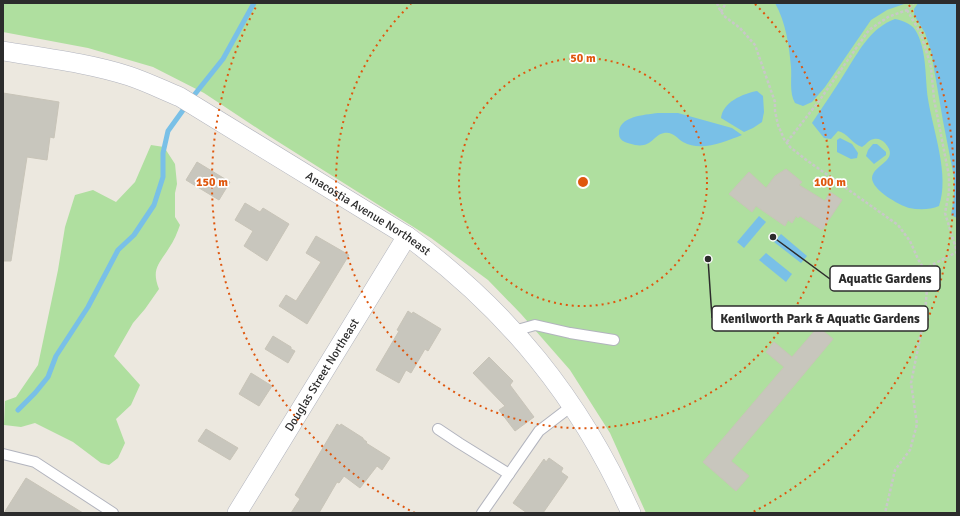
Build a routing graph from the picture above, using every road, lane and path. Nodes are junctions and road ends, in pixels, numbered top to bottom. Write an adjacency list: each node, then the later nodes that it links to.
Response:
1 (717, 3): 5 (path)
2 (726, 3): 5 (path)
3 (914, 3): 4 (path)
4 (907, 10): 7 (path); 9 (path)
5 (721, 12): 7 (path)
6 (3, 51): 8 (street, Anacostia Avenue Northeast)
7 (787, 142): 10 (path)
8 (407, 236): 11 (street, Anacostia Avenue Northeast); 18 (street, Douglas Street Northeast)
9 (957, 252): 10 (path)
10 (924, 269): 21 (path)
11 (514, 330): 12 (lane); 13 (street, Anacostia Avenue Northeast)
12 (614, 340)
13 (573, 405): 16 (lane); 20 (street, Anacostia Avenue Northeast)
14 (438, 429): 16 (lane)
15 (3, 454): 17 (lane)
16 (509, 474): 19 (lane)
17 (113, 513)
18 (236, 513)
19 (482, 513)
20 (631, 513)
21 (885, 513)

